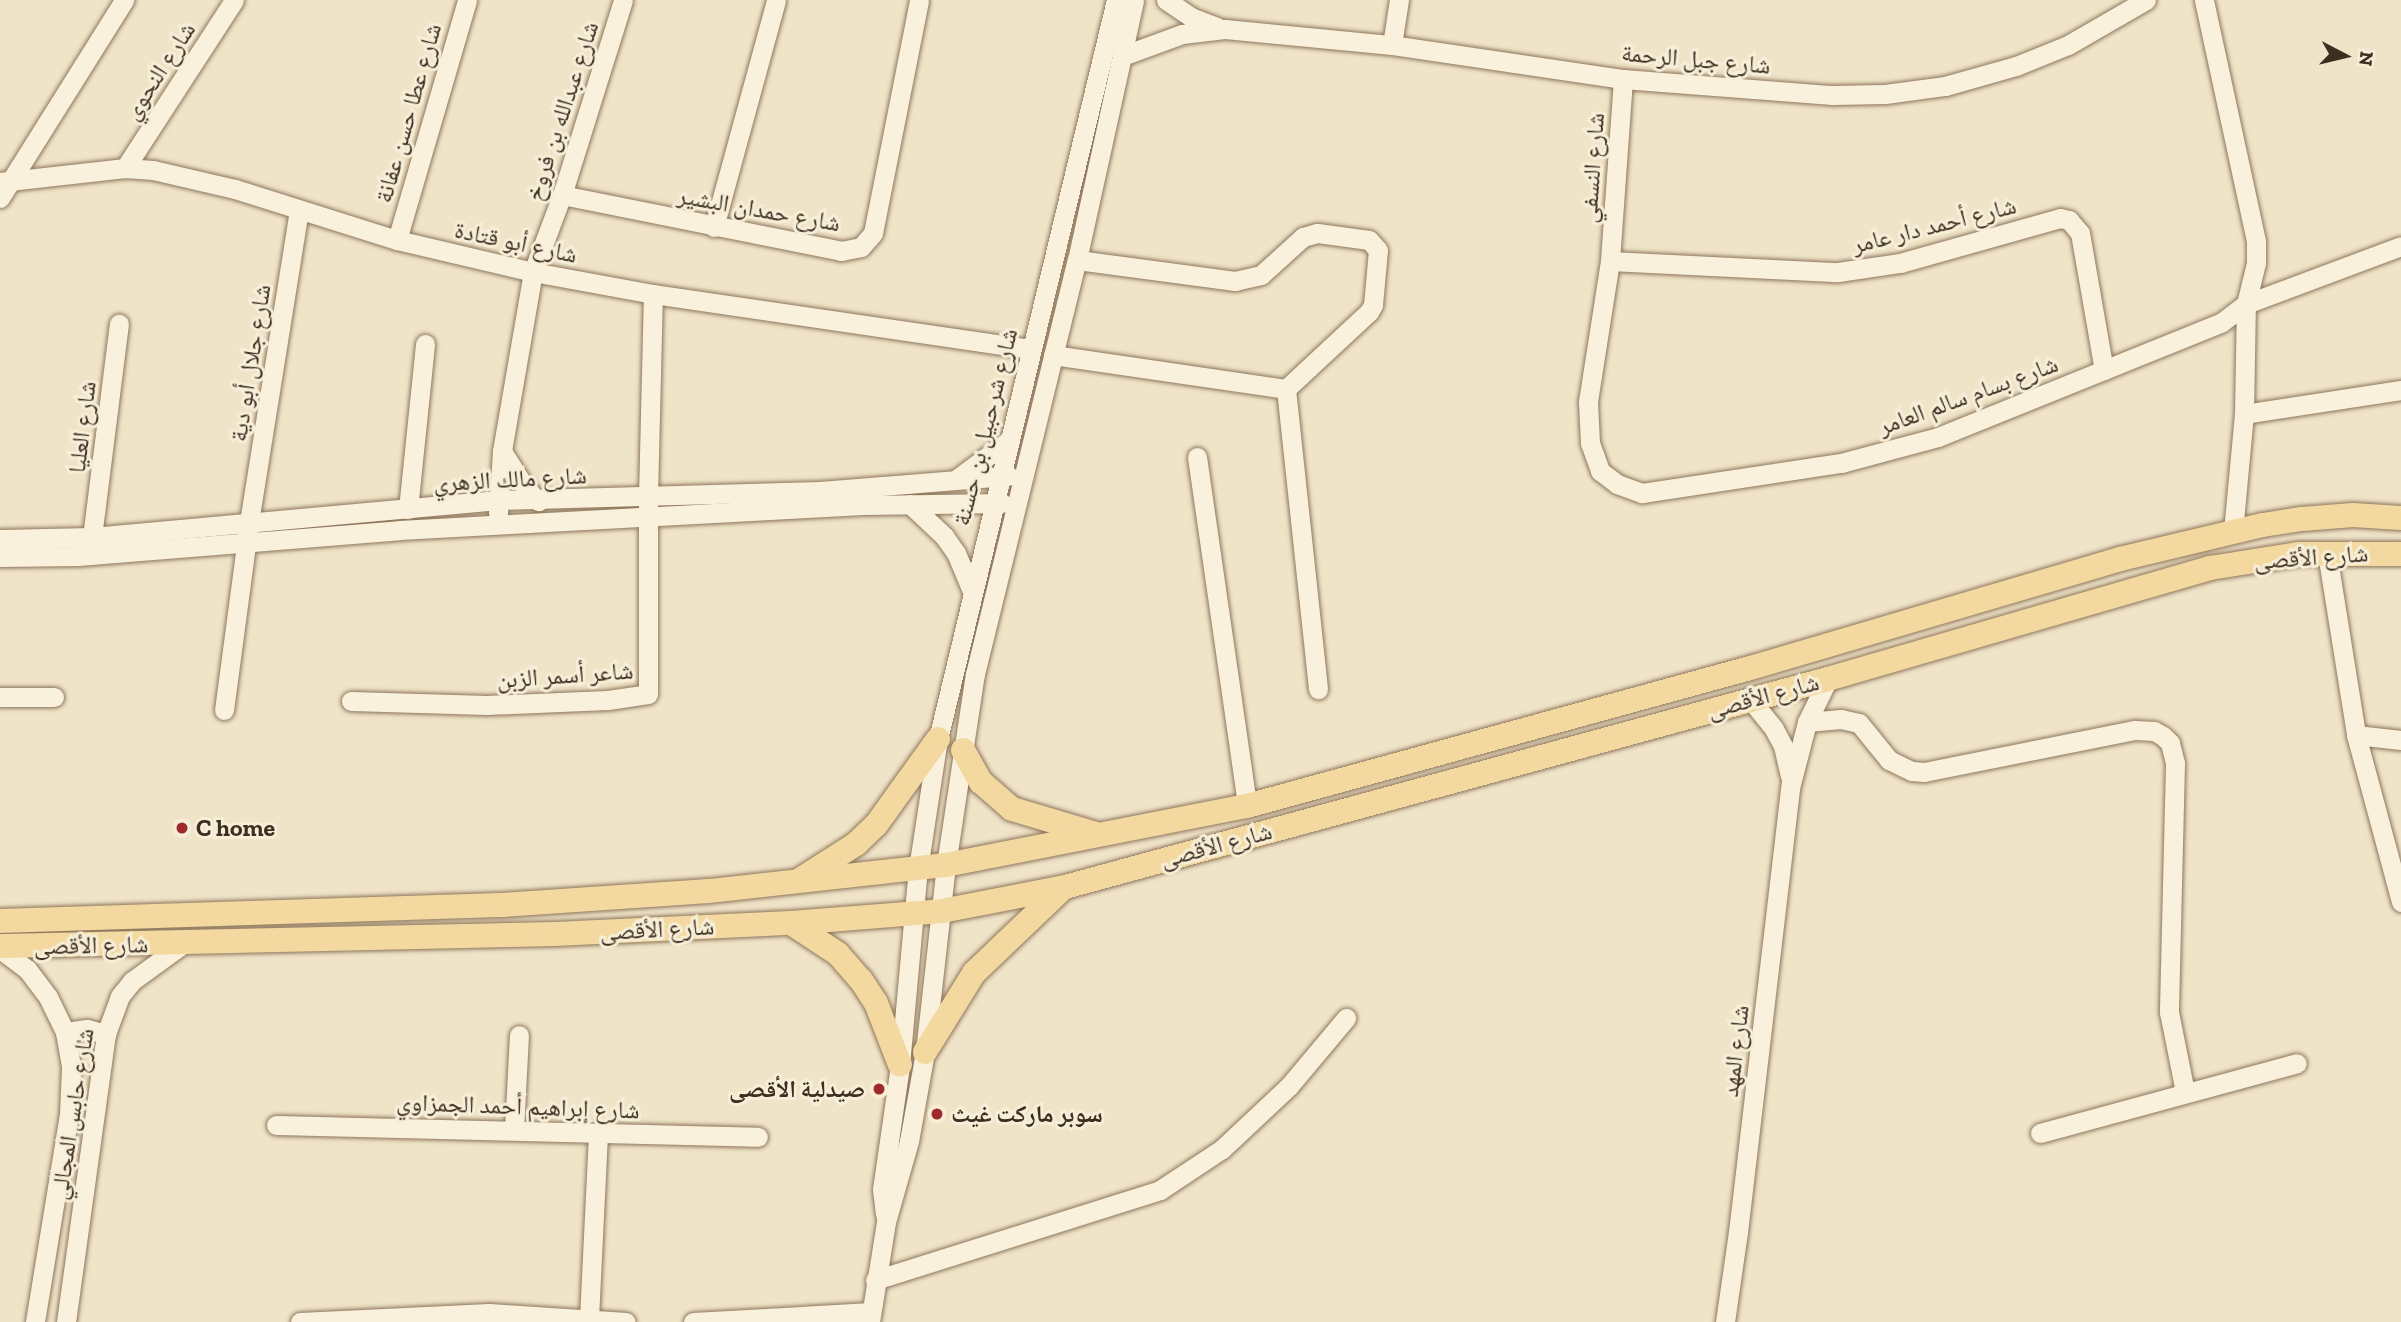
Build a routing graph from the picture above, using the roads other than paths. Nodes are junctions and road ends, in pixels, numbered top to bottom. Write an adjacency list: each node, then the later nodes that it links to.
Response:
1 (124, 0): 18 (street)
2 (234, 0): 17 (street, شارع النحوي)
3 (467, 0): 22 (street, شارع عطا حسن عفانة)
4 (623, 0): 19 (street, شارع عبدالله بن فروخ)
5 (776, 0): 21 (street)
6 (919, 0): 21 (street, شارع حمدان البشير)
7 (1116, 0): 31 (street, شارع شرحبيل بن حسنة)
8 (1133, 0): 15 (street, شارع شرحبيل بن حسنة)
9 (1166, 0): 13 (street, شارع جبل الرحمة)
10 (1399, 0): 14 (street)
11 (2147, 0): 16 (street, شارع جبل الرحمة)
12 (2204, 0): 28 (street)
13 (1224, 29): 14 (street, شارع جبل الرحمة); 15 (street, شارع جبل الرحمة)
14 (1392, 44): 16 (street, شارع جبل الرحمة)
15 (1122, 56): 24 (street, شارع شرحبيل بن حسنة)
16 (1623, 79): 25 (street, شارع النسفي)
17 (125, 168): 18 (street, شارع أبو قتادة); 20 (street, شارع أبو قتادة)
18 (3, 188)
19 (562, 195): 21 (street, شارع حمدان البشير); 26 (street, شارع عبدالله بن فروخ)
20 (299, 211): 22 (street, شارع أبو قتادة); 54 (street, شارع جلال أبو دية)
21 (714, 227)
22 (397, 240): 26 (street, شارع أبو قتادة)
23 (2401, 246): 28 (street, شارع بسام سالم العامر)
24 (1076, 260): 32 (street, شارع شرحبيل بن حسنة); 34 (street)
25 (1611, 261): 33 (street, شارع أحمد دار عامر); 33 (street, شارع بسام سالم العامر)
26 (533, 272): 27 (street, شارع أبو قتادة); 38 (street, شارع عبدالله بن فروخ)
27 (653, 294): 31 (street, شارع أبو قتادة); 43 (street)
28 (2246, 304): 33 (street, شارع بسام سالم العامر); 36 (street)
29 (120, 324): 57 (street, شارع العليا)
30 (425, 344): 50 (street)
31 (1029, 349): 37 (street, شارع شرحبيل بن حسنة)
32 (1053, 355): 34 (street); 41 (street, شارع شرحبيل بن حسنة)
33 (2104, 370)
34 (1286, 389): 65 (street)
35 (2401, 390): 36 (street)
36 (2244, 414): 56 (street)
37 (1008, 441): 40 (street, شارع شرحبيل بن حسنة); 42 (street)
38 (502, 452): 44 (street, شارع عبدالله بن فروخ); 45 (street)
39 (1198, 457): 77 (street)
40 (999, 476): 41 (street, شارع مالك الزهري); 42 (street, شارع مالك الزهري); 46 (street, شارع شرحبيل بن حسنة)
41 (1023, 477): 48 (street, شارع شرحبيل بن حسنة)
42 (956, 479): 43 (street, شارع مالك الزهري)
43 (648, 497): 45 (street, شارع مالك الزهري); 52 (street)
44 (498, 500): 45 (street, شارع مالك الزهري); 50 (street, شارع مالك الزهري); 55 (street, شارع عبدالله بن فروخ)
45 (538, 501)
46 (992, 503): 47 (street, شارع مالك الزهري); 48 (street, شارع مالك الزهري); 63 (street, شارع شرحبيل بن حسنة)
47 (910, 504): 52 (street, شارع مالك الزهري); 63 (street)
48 (1017, 504): 75 (street, شارع شرحبيل بن حسنة)
49 (2401, 505): 51 (main road)
50 (408, 509): 54 (street, شارع مالك الزهري)
51 (2353, 515): 53 (main road, شارع الأقصى); 56 (main road, شارع الأقصى)
52 (648, 517): 55 (street, شارع مالك الزهري); 69 (street, شاعر أسمر الزبن)
53 (2401, 518)
54 (249, 522): 57 (street, شارع مالك الزهري); 59 (street, شارع جلال أبو دية)
55 (499, 525): 59 (street, شارع مالك الزهري)
56 (2233, 532): 77 (main road, شارع الأقصى)
57 (92, 537): 58 (street, شارع مالك الزهري)
58 (0, 539)
59 (248, 543): 62 (street, شارع مالك الزهري); 70 (street, شارع جلال أبو دية)
60 (2327, 553): 61 (main road, شارع الأقصى); 64 (main road, شارع الأقصى); 72 (street)
61 (2401, 554)
62 (0, 556)
63 (972, 591): 73 (street, شارع شرحبيل بن حسنة)
64 (1828, 678): 68 (main road, شارع الأقصى); 71 (street, شارع المهد)
65 (1318, 689)
66 (0, 697): 67 (street)
67 (54, 697)
68 (1750, 699): 76 (street, شارع المهد); 82 (main road, شارع الأقصى)
69 (351, 701)
70 (224, 710)
71 (1807, 722): 76 (street, شارع المهد); 97 (street)
72 (2356, 734): 74 (street); 83 (street)
73 (937, 738): 80 (street, شارع شرحبيل بن حسنة); 81 (main road)
74 (2401, 740)
75 (963, 751): 78 (main road); 79 (street, شارع شرحبيل بن حسنة)
76 (1791, 784): 112 (street, شارع المهد)
77 (1247, 806): 78 (main road, شارع الأقصى)
78 (1104, 835): 79 (main road, شارع الأقصى)
79 (946, 865): 80 (main road, شارع الأقصى); 84 (street, شارع شرحبيل بن حسنة)
80 (918, 869): 81 (main road, شارع الأقصى); 85 (street, شارع شرحبيل بن حسنة)
81 (794, 883): 86 (main road, شارع الأقصى)
82 (1065, 887): 84 (main road, شارع الأقصى); 94 (main road)
83 (2401, 902)
84 (942, 911): 85 (main road, شارع الأقصى); 94 (street, شارع شرحبيل بن حسنة)
85 (913, 914): 87 (main road, شارع الأقصى); 96 (street, شارع شرحبيل بن حسنة)
86 (0, 921)
87 (790, 923): 88 (main road, شارع الأقصى); 96 (main road)
88 (183, 944): 89 (main road, شارع الأقصى); 92 (street, شارع حابس المجالي)
89 (0, 947): 91 (street, شارع حابس المجالي)
90 (1346, 1018): 104 (street)
91 (65, 1032): 92 (street); 107 (street, شارع حابس المجالي)
92 (106, 1034): 108 (street, شارع حابس المجالي)
93 (519, 1035): 99 (street)
94 (925, 1052): 103 (street, شارع شرحبيل بن حسنة)
95 (2297, 1063): 97 (street)
96 (900, 1065): 103 (street, شارع شرحبيل بن حسنة)
97 (2185, 1092): 101 (street)
98 (276, 1125): 99 (street, شارع إبراهيم أحمد الجمزاوي)
99 (514, 1130): 100 (street, شارع إبراهيم أحمد الجمزاوي)
100 (598, 1133): 102 (street, شارع إبراهيم أحمد الجمزاوي); 106 (street)
101 (2040, 1133)
102 (758, 1138)
103 (886, 1222): 104 (street)
104 (875, 1280): 105 (street)
105 (870, 1317): 111 (street)
106 (589, 1318): 109 (street); 110 (street)
107 (35, 1322)
108 (66, 1322)
109 (300, 1322)
110 (626, 1322)
111 (693, 1322)
112 (1725, 1322)

